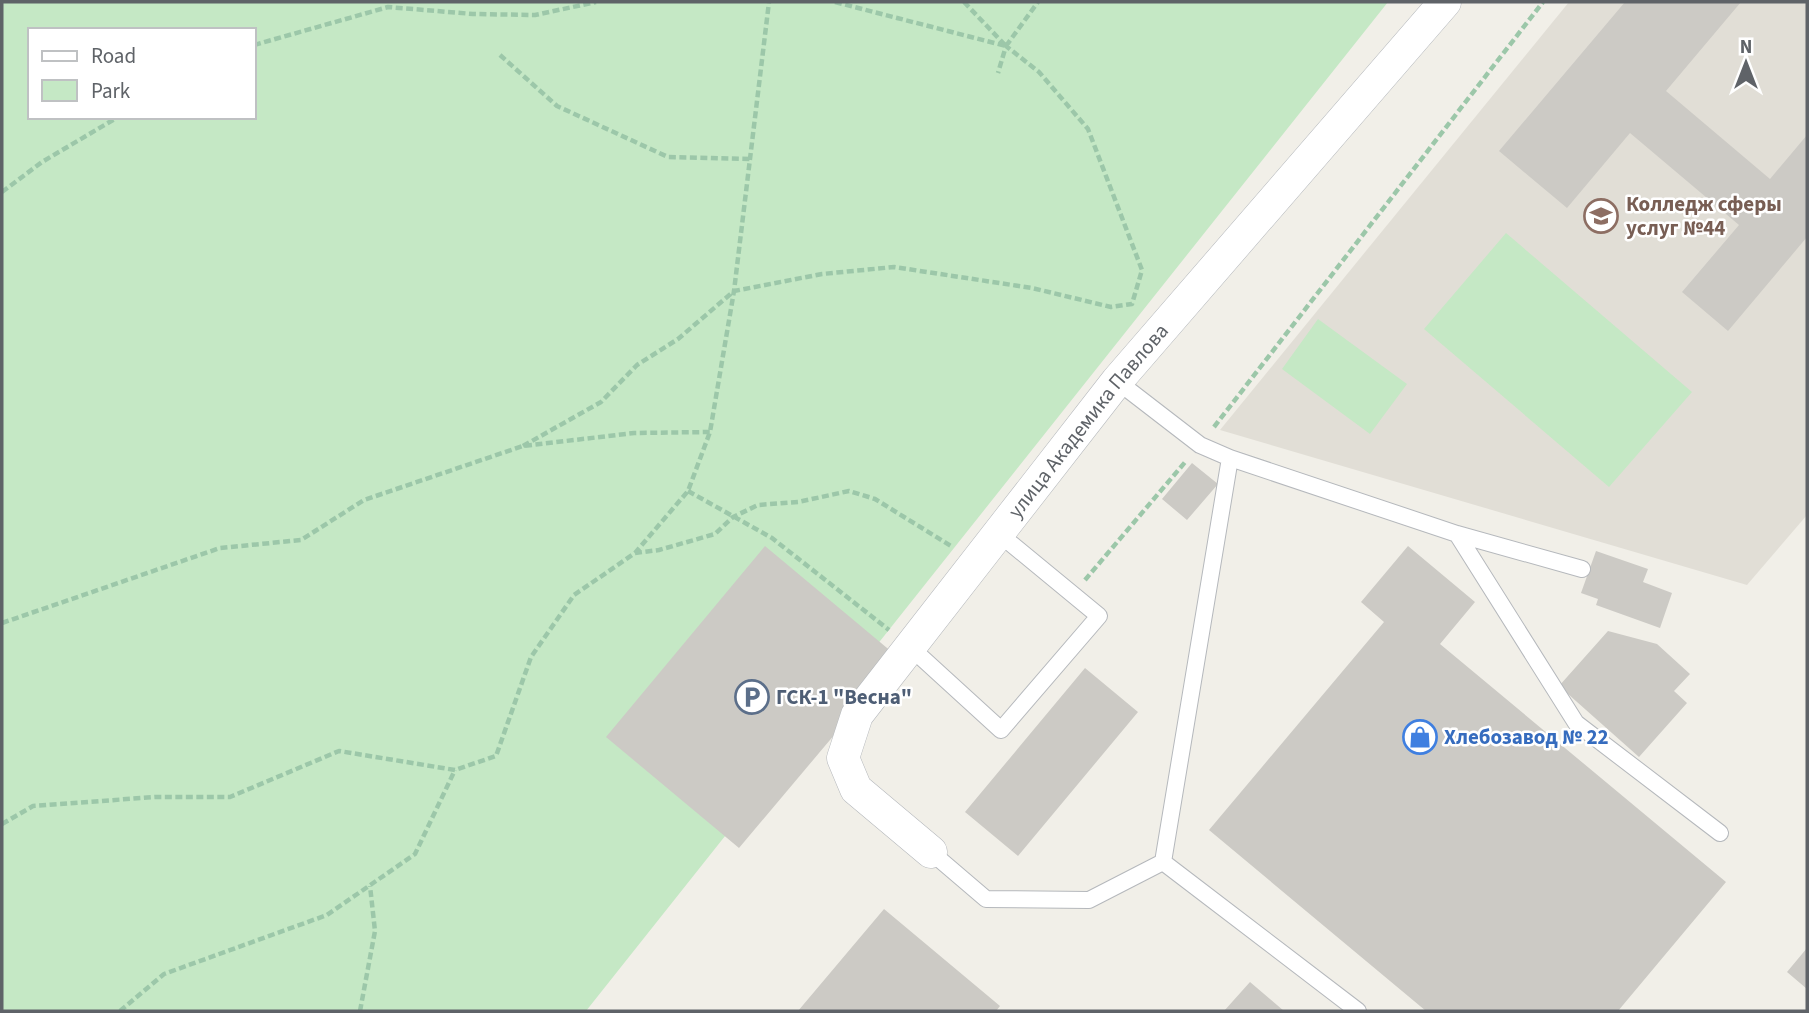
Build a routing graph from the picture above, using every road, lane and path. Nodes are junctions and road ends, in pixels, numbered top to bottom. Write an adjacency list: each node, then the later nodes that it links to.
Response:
1 (596, 2): 8 (path)
2 (769, 2): 13 (path)
3 (835, 2): 9 (path)
4 (964, 2): 9 (path)
5 (1038, 2): 9 (path)
6 (1445, 2): 16 (street, улица Академика Павлова)
7 (1543, 2): 18 (path)
8 (256, 44)
9 (1006, 46): 11 (path); 15 (path)
10 (500, 55): 13 (path)
11 (998, 73)
12 (115, 119): 14 (path)
13 (750, 159): 15 (path)
14 (2, 192)
15 (734, 290): 17 (path); 19 (path)
16 (1117, 382): 18 (lane); 23 (street, улица Академика Павлова)
17 (710, 432): 19 (path); 21 (path)
18 (1200, 445): 20 (lane); 28 (path)
19 (523, 446): 29 (path)
20 (1230, 458): 24 (lane); 35 (lane)
21 (688, 491): 22 (path); 25 (path)
22 (733, 517): 25 (path); 26 (path); 30 (path)
23 (997, 532): 26 (street, улица Академика Павлова); 28 (lane)
24 (1457, 534): 27 (lane); 33 (lane)
25 (635, 553): 31 (path)
26 (975, 561): 30 (street, улица Академика Павлова)
27 (1582, 569)
28 (1074, 594): 30 (lane)
29 (2, 623)
30 (909, 646): 34 (street, улица Академика Павлова)
31 (455, 770): 32 (path); 36 (path)
32 (2, 824)
33 (1720, 833)
34 (931, 852): 35 (lane)
35 (1163, 862): 39 (lane)
36 (370, 886): 37 (path); 38 (path)
37 (120, 1011)
38 (360, 1011)
39 (1358, 1011)

